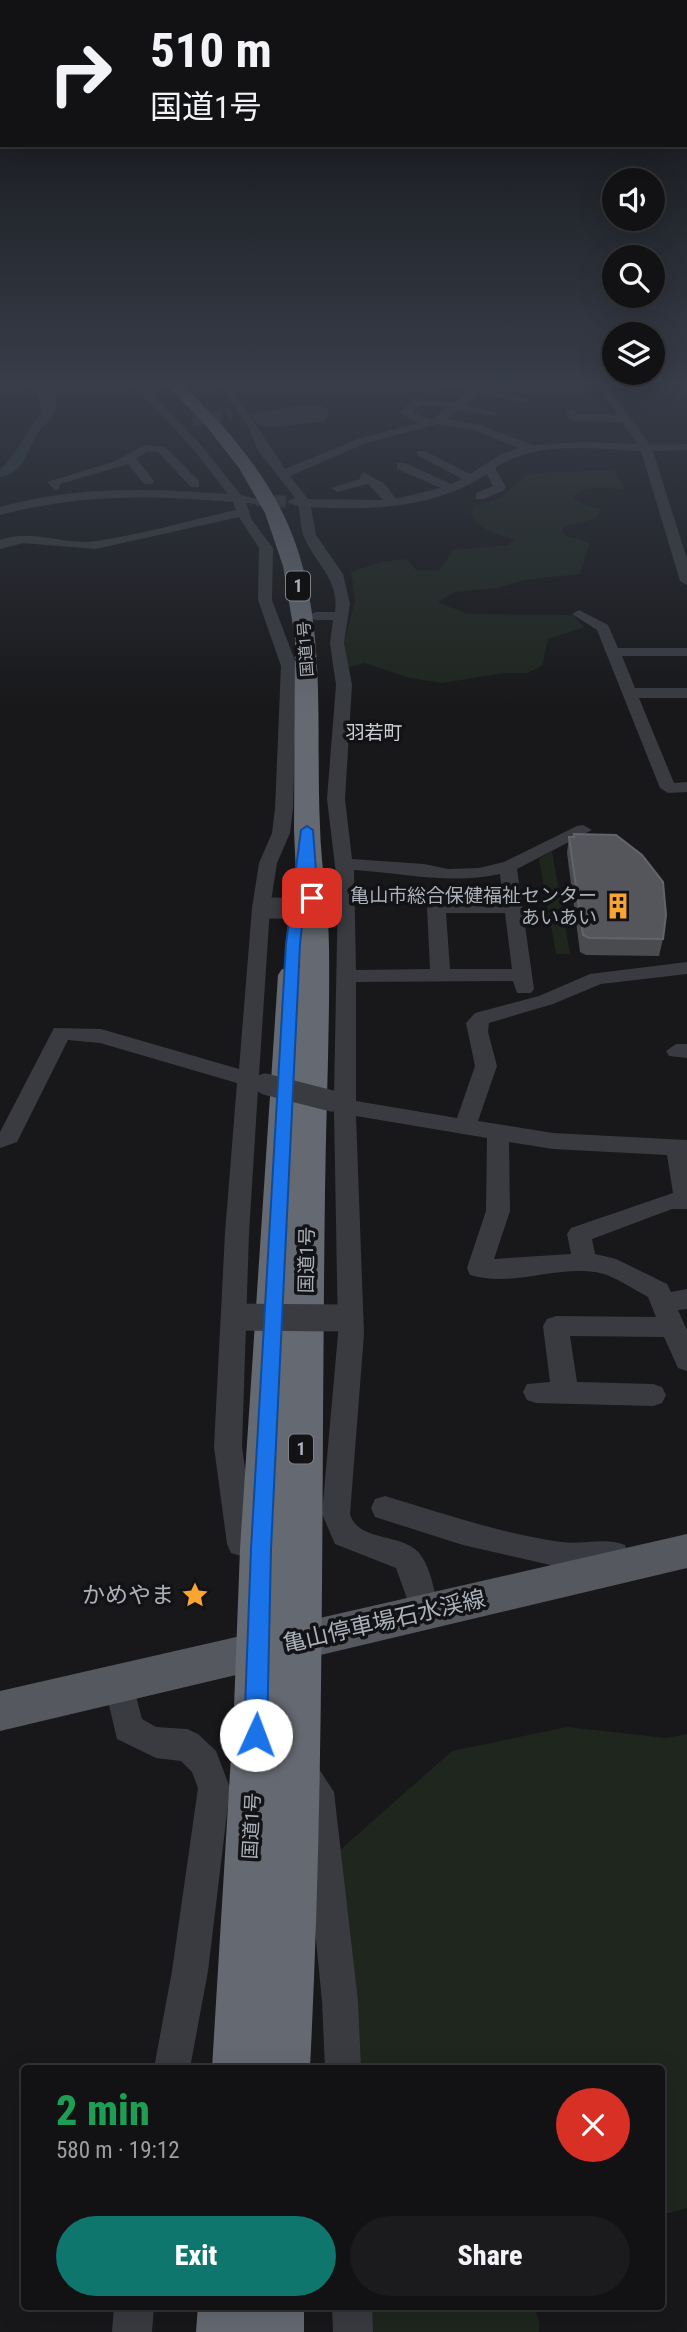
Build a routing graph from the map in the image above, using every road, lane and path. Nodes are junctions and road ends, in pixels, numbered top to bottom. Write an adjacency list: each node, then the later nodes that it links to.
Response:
1 (40, 491): 9 (street)
2 (231, 491): 13 (street)
3 (261, 491): 15 (highway, 国道1号 / 1)
4 (269, 491): 15 (highway, 1)
5 (292, 491): 12 (street)
6 (384, 491): 11 (street)
7 (438, 491): 11 (street)
8 (659, 491): 17 (street)
9 (44, 500): 13 (street); 14 (street)
10 (256, 500): 13 (street)
11 (391, 502): 12 (street)
12 (298, 503): 20 (street)
13 (241, 505): 16 (street); 22 (street)
14 (0, 511)
15 (274, 513): 28 (highway, 国道1号 / 1)
16 (0, 545)
17 (687, 581)
18 (579, 614): 23 (street)
19 (315, 616): 20 (street)
20 (343, 616): 30 (street)
21 (290, 617): 22 (street)
22 (272, 619): 33 (street)
23 (612, 652): 24 (street); 25 (street)
24 (687, 652)
25 (629, 693): 26 (street); 27 (street)
26 (687, 693)
27 (687, 787)
28 (307, 830): 56 (highway, 国道1号 / 1); 60 (highway, 国道1号 / 1)
29 (583, 830): 31 (street)
30 (346, 864): 31 (street); 34 (street)
31 (508, 867): 32 (street)
32 (513, 907): 36 (street); 37 (street)
33 (265, 908): 34 (street, bridge); 40 (street)
34 (341, 909): 38 (street)
35 (687, 968): 39 (street)
36 (440, 975): 37 (street); 38 (street)
37 (522, 975): 39 (street)
38 (344, 976): 41 (street)
39 (526, 1007): 42 (street)
40 (256, 1081): 41 (street, bridge); 44 (street); 48 (street)
41 (338, 1104): 42 (street); 49 (street)
42 (465, 1126): 43 (street)
43 (498, 1132): 45 (street); 46 (street)
44 (0, 1140)
45 (682, 1148): 46 (street)
46 (584, 1262): 47 (street)
47 (675, 1301): 50 (street)
48 (235, 1317): 49 (street, bridge); 56 (street)
49 (346, 1318): 59 (street)
50 (673, 1327): 51 (street); 53 (street)
51 (687, 1361)
52 (536, 1392): 53 (street)
53 (565, 1393): 54 (street)
54 (653, 1395)
55 (385, 1508): 58 (street)
56 (261, 1549): 61 (highway, 国道1号 / 1)
57 (687, 1551): 58 (main road, 亀山停車場石水渓線)
58 (620, 1566): 59 (main road, 亀山停車場石水渓線)
59 (420, 1596): 60 (main road, 亀山停車場石水渓線)
60 (299, 1640): 61 (main road, 亀山停車場石水渓線); 64 (highway, 国道1号 / 1)
61 (256, 1650): 62 (main road, 亀山停車場石水渓線); 66 (highway, 国道1号 / 1)
62 (120, 1684): 63 (main road, 亀山停車場石水渓線); 65 (street)
63 (0, 1711)
64 (294, 1761): 67 (highway, 国道1号 / 1); 68 (street)
65 (173, 2065)
66 (239, 2065)
67 (284, 2065)
68 (343, 2065)
69 (134, 2310): 73 (street)
70 (228, 2310): 74 (highway)
71 (275, 2310): 75 (highway)
72 (352, 2310): 76 (street)
73 (132, 2332)
74 (226, 2332)
75 (274, 2332)
76 (353, 2332)

